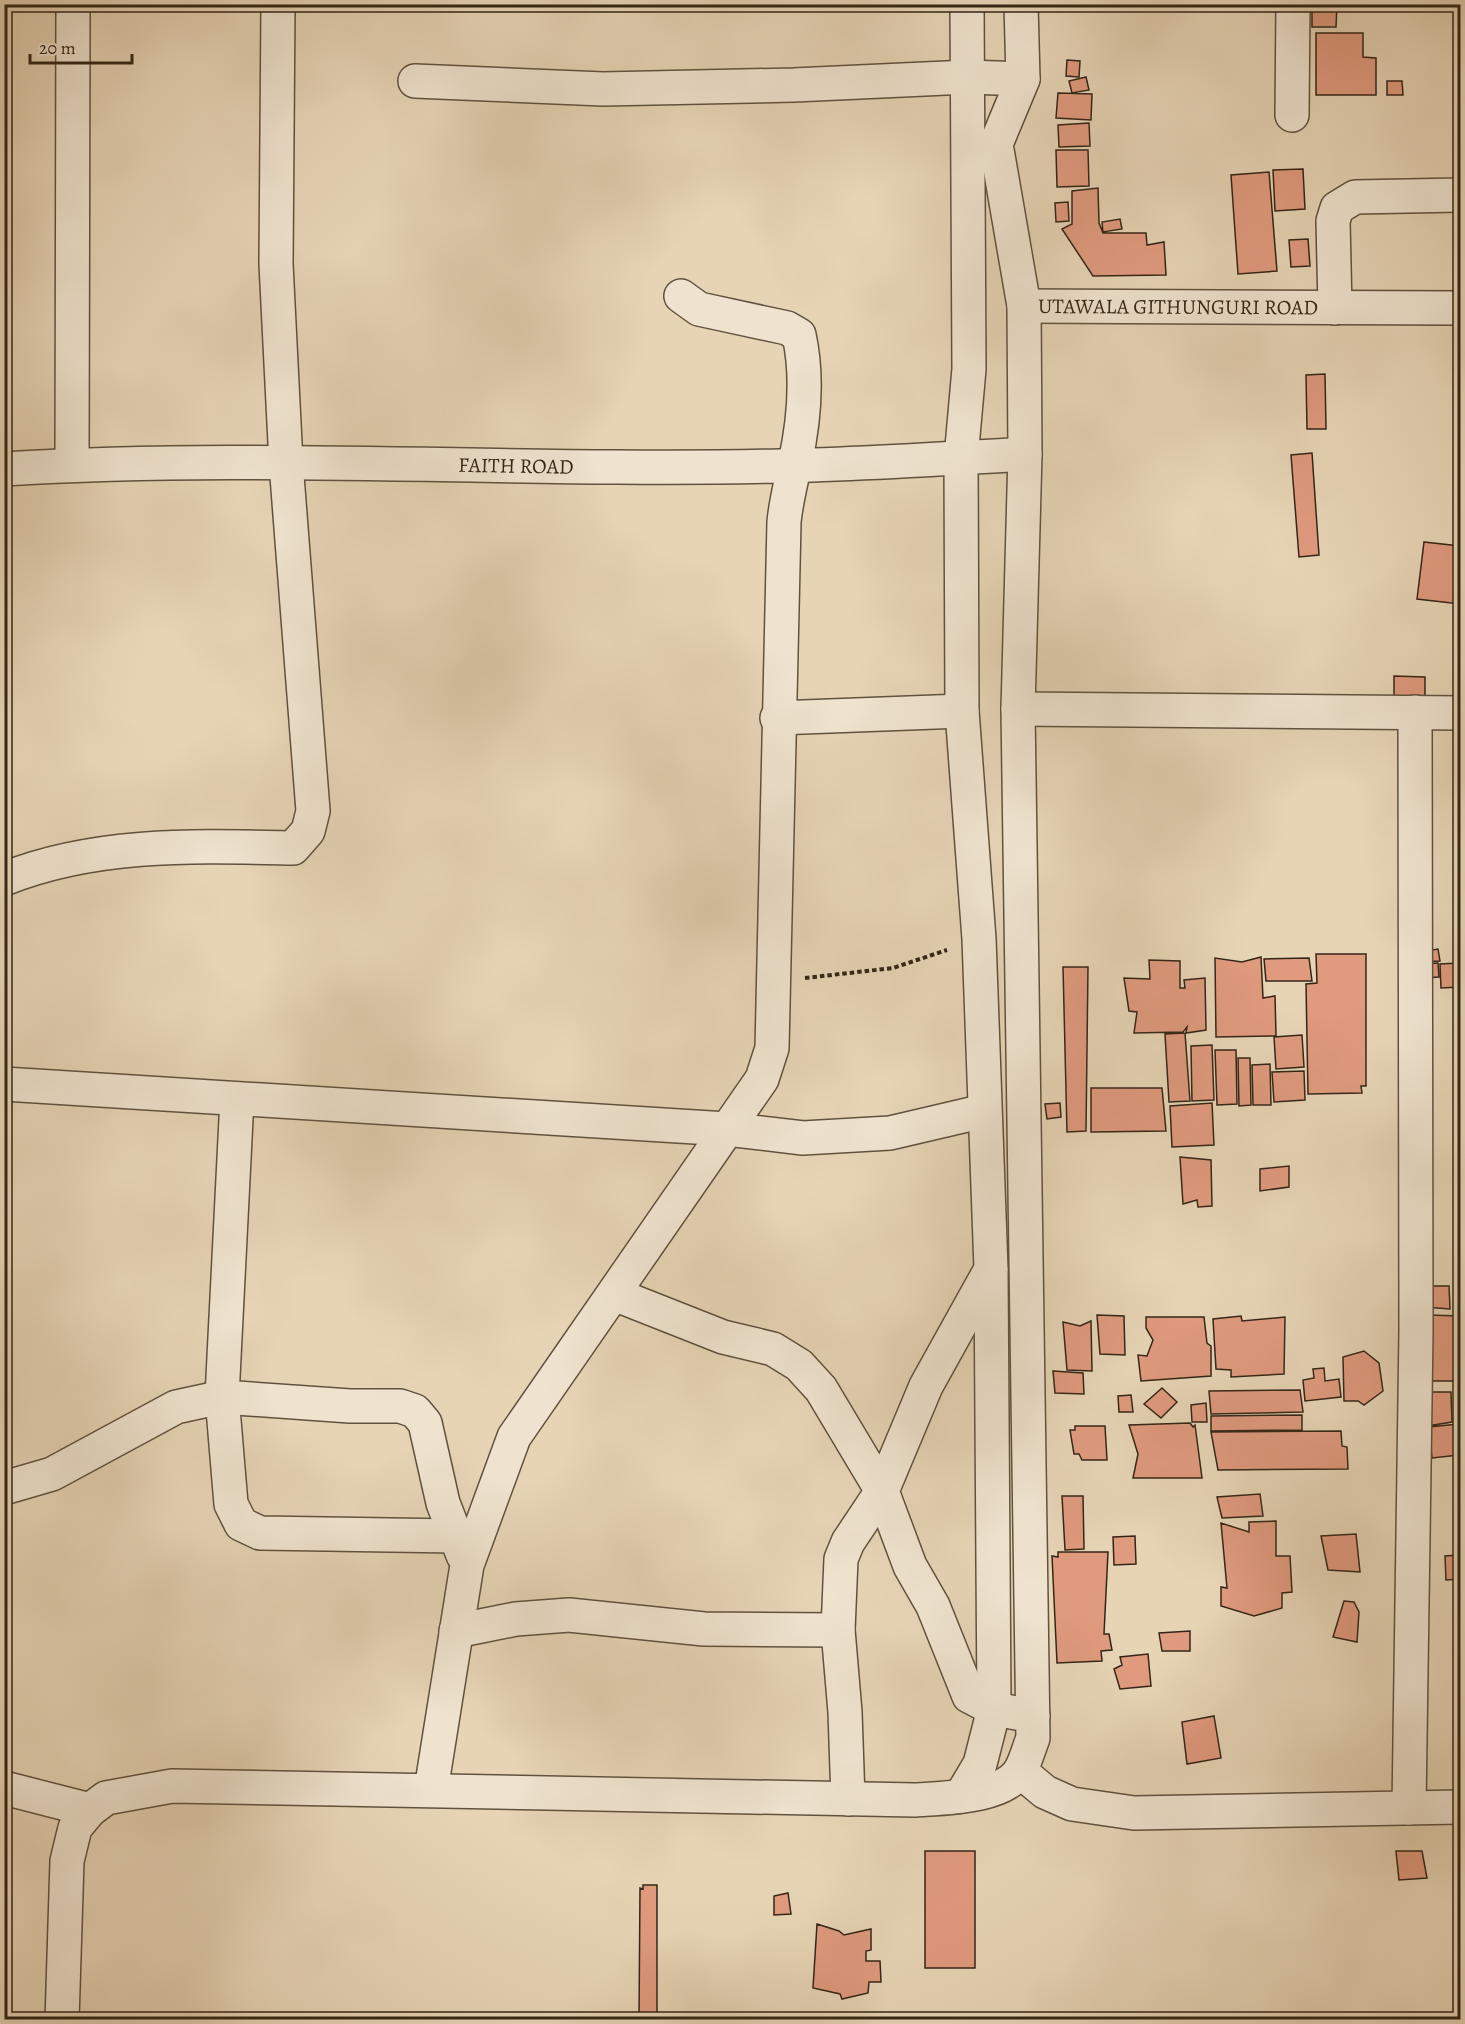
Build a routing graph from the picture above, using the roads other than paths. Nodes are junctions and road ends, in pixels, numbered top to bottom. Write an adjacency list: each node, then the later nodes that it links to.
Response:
1 (73, 4): 18 (street)
2 (278, 4): 17 (street)
3 (967, 4): 6 (street)
4 (1021, 4): 7 (street, UTAWALA GITHUNGURI ROAD)
5 (1293, 4): 9 (street)
6 (968, 77): 7 (street); 8 (street); 16 (street)
7 (1023, 79): 12 (street, UTAWALA GITHUNGURI ROAD)
8 (415, 81)
9 (1292, 116)
10 (1461, 195): 13 (street)
11 (681, 296): 19 (street)
12 (1024, 306): 13 (street, UTAWALA GITHUNGURI ROAD); 15 (street)
13 (1335, 308): 14 (street, UTAWALA GITHUNGURI ROAD)
14 (1461, 308)
15 (1025, 454): 16 (street, FAITH ROAD); 21 (street)
16 (961, 458): 19 (street, FAITH ROAD); 22 (street)
17 (286, 464): 18 (street, FAITH ROAD); 19 (street, FAITH ROAD); 26 (street)
18 (72, 465): 20 (street, FAITH ROAD)
19 (795, 466): 25 (street)
20 (4, 469)
21 (1018, 709): 23 (street); 40 (street)
22 (962, 711): 25 (street); 29 (street)
23 (1415, 712): 24 (street); 47 (street)
24 (1461, 714)
25 (777, 718): 30 (street)
26 (4, 879)
27 (4, 1084): 28 (street)
28 (237, 1099): 30 (street); 33 (street)
29 (984, 1111): 30 (street); 31 (street)
30 (727, 1129): 32 (street)
31 (991, 1269): 35 (street); 39 (street)
32 (614, 1294): 35 (street); 36 (street)
33 (222, 1397): 34 (street); 36 (street); 36 (street)
34 (4, 1488)
35 (882, 1491): 37 (street); 39 (street)
36 (462, 1550): 38 (street)
37 (838, 1630): 38 (street); 45 (street)
38 (456, 1631): 43 (street)
39 (994, 1709): 40 (street); 44 (street)
40 (1033, 1716): 41 (street)
41 (1020, 1771): 44 (street); 47 (street)
42 (4, 1788): 48 (street)
43 (431, 1790): 45 (street); 48 (street)
44 (961, 1797): 45 (street)
45 (848, 1799)
46 (1461, 1807): 47 (street)
47 (1409, 1808)
48 (90, 1810): 49 (street)
49 (62, 2019)

